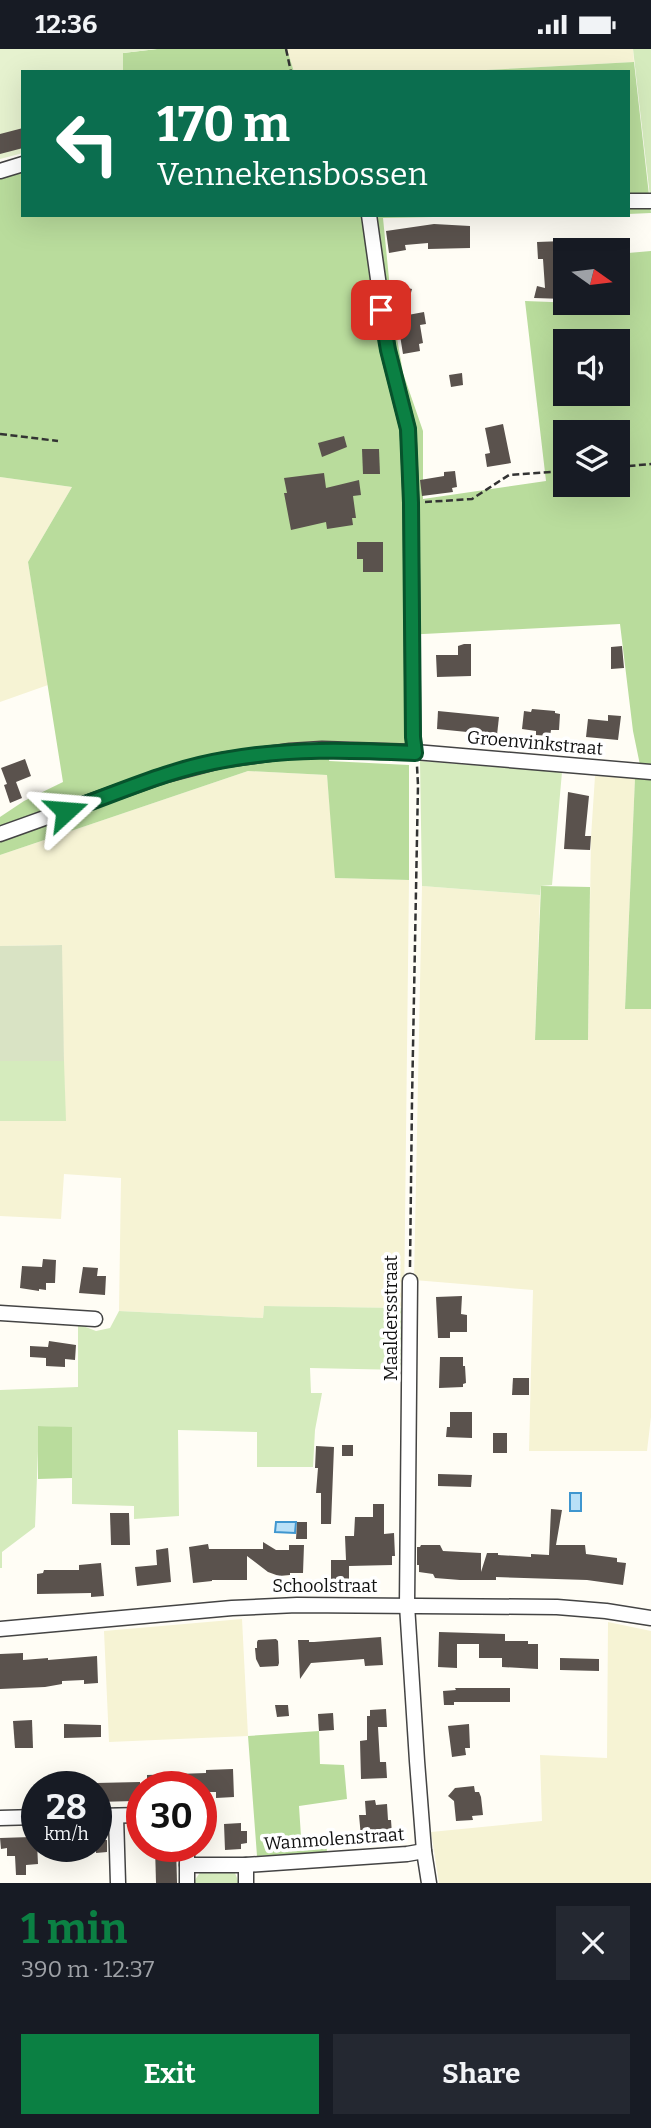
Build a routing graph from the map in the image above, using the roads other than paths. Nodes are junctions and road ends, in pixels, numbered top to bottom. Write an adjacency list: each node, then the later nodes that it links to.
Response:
1 (21, 165): 2 (street)
2 (0, 171)
3 (630, 201): 4 (street)
4 (651, 201)
5 (369, 217): 6 (street)
6 (415, 753): 7 (street, Groenvinkstraat); 8 (street, Groenvinkstraat)
7 (651, 772)
8 (0, 834)
9 (410, 1281): 12 (street, Maaldersstraat)
10 (0, 1313): 11 (street)
11 (95, 1319)
12 (407, 1605): 13 (street, Schoolstraat); 14 (street, Schoolstraat); 20 (street, Maaldersstraat)
13 (651, 1618)
14 (0, 1629)
15 (112, 1816): 16 (street)
16 (116, 1816): 17 (street); 23 (street)
17 (126, 1816)
18 (21, 1817): 19 (street)
19 (0, 1818)
20 (424, 1851): 22 (street, Wanmolenstraat); 26 (street, Maaldersstraat)
21 (187, 1865): 22 (street, Wanmolenstraat); 24 (street)
22 (246, 1865): 25 (street, Wanmolenstraat)
23 (118, 1883)
24 (187, 1883)
25 (246, 1883)
26 (429, 1883)

